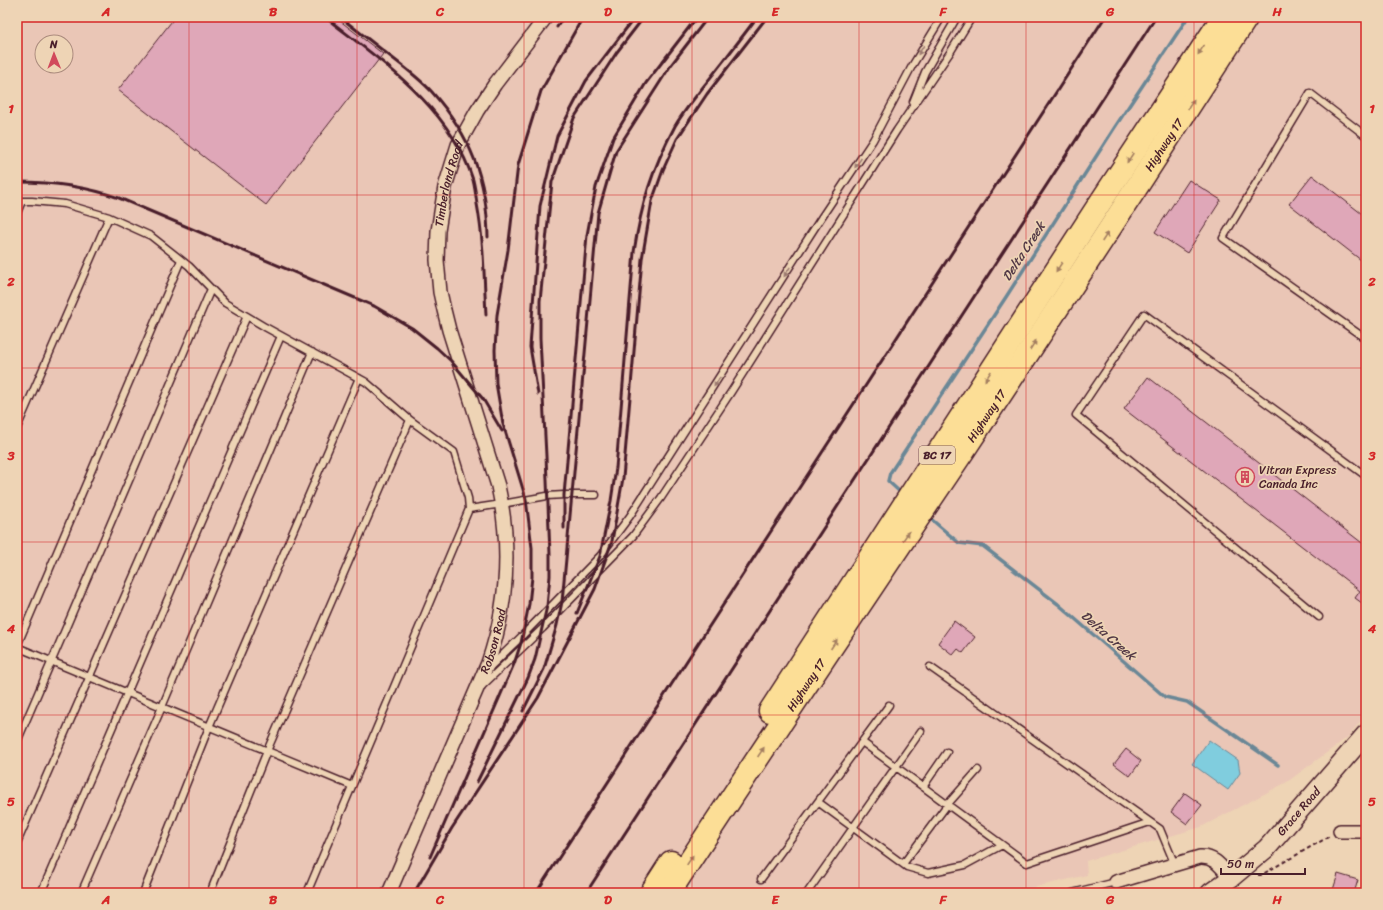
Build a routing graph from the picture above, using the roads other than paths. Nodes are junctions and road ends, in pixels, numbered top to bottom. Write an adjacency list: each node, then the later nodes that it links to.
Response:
1 (546, 17): 18 (street, Timberland Road)
2 (942, 17): 30 (lane, one-way to 30)
3 (957, 17): 7 (lane)
4 (972, 17): 7 (lane)
5 (1223, 17): 66 (highway, Highway 17 / BC 17, one-way to 66)
6 (1247, 17): 67 (highway, Highway 17 / BC 17, one-way to 6)
7 (908, 113): 32 (lane)
8 (1366, 136): 16 (lane)
9 (19, 201): 10 (lane); 11 (lane)
10 (17, 212)
11 (109, 217): 12 (lane); 21 (lane)
12 (181, 260): 13 (lane); 27 (lane)
13 (211, 289): 14 (lane); 28 (lane)
14 (247, 316): 15 (lane); 31 (lane)
15 (281, 336): 17 (lane); 33 (lane)
16 (1366, 339)
17 (312, 352): 19 (lane); 35 (lane)
18 (464, 375): 24 (street, Robson Road)
19 (359, 378): 20 (lane); 36 (lane)
20 (410, 420): 25 (lane); 41 (lane)
21 (17, 428)
22 (1366, 476): 26 (lane)
23 (596, 496): 24 (lane)
24 (502, 504): 25 (lane); 30 (street, Robson Road)
25 (469, 509): 45 (lane)
26 (1319, 617)
27 (17, 646): 28 (lane)
28 (52, 661): 31 (lane); 39 (lane)
29 (930, 667): 49 (lane)
30 (483, 674): 32 (street, Robson Road)
31 (90, 677): 33 (lane); 53 (lane)
32 (476, 692): 65 (street, Robson Road)
33 (127, 693): 35 (lane); 60 (lane)
34 (889, 704): 40 (lane)
35 (162, 707): 36 (lane); 61 (lane)
36 (209, 727): 41 (lane); 62 (lane)
37 (921, 731): 43 (lane)
38 (1366, 734): 57 (street, Grace Road)
39 (17, 742)
40 (862, 742): 43 (lane); 47 (lane)
41 (267, 751): 45 (lane); 63 (lane)
42 (947, 752): 46 (lane)
43 (896, 767): 46 (lane); 50 (lane)
44 (978, 770): 48 (lane)
45 (352, 786): 64 (lane)
46 (923, 787): 48 (lane)
47 (818, 802): 50 (lane); 58 (lane)
48 (947, 805): 54 (lane); 55 (lane)
49 (1150, 822): 54 (lane); 56 (lane)
50 (853, 828): 55 (lane); 68 (lane)
51 (1340, 831): 52 (street)
52 (1366, 831)
53 (17, 843)
54 (1002, 845): 55 (lane)
55 (903, 864)
56 (1175, 864): 57 (street); 59 (street)
57 (1231, 878): 70 (street, Grace Road)
58 (761, 880)
59 (1116, 882): 69 (lane)
60 (41, 893)
61 (81, 893)
62 (143, 893)
63 (210, 893)
64 (307, 893)
65 (389, 893)
66 (651, 893)
67 (669, 893)
68 (807, 893)
69 (1072, 893)
70 (1210, 893)

